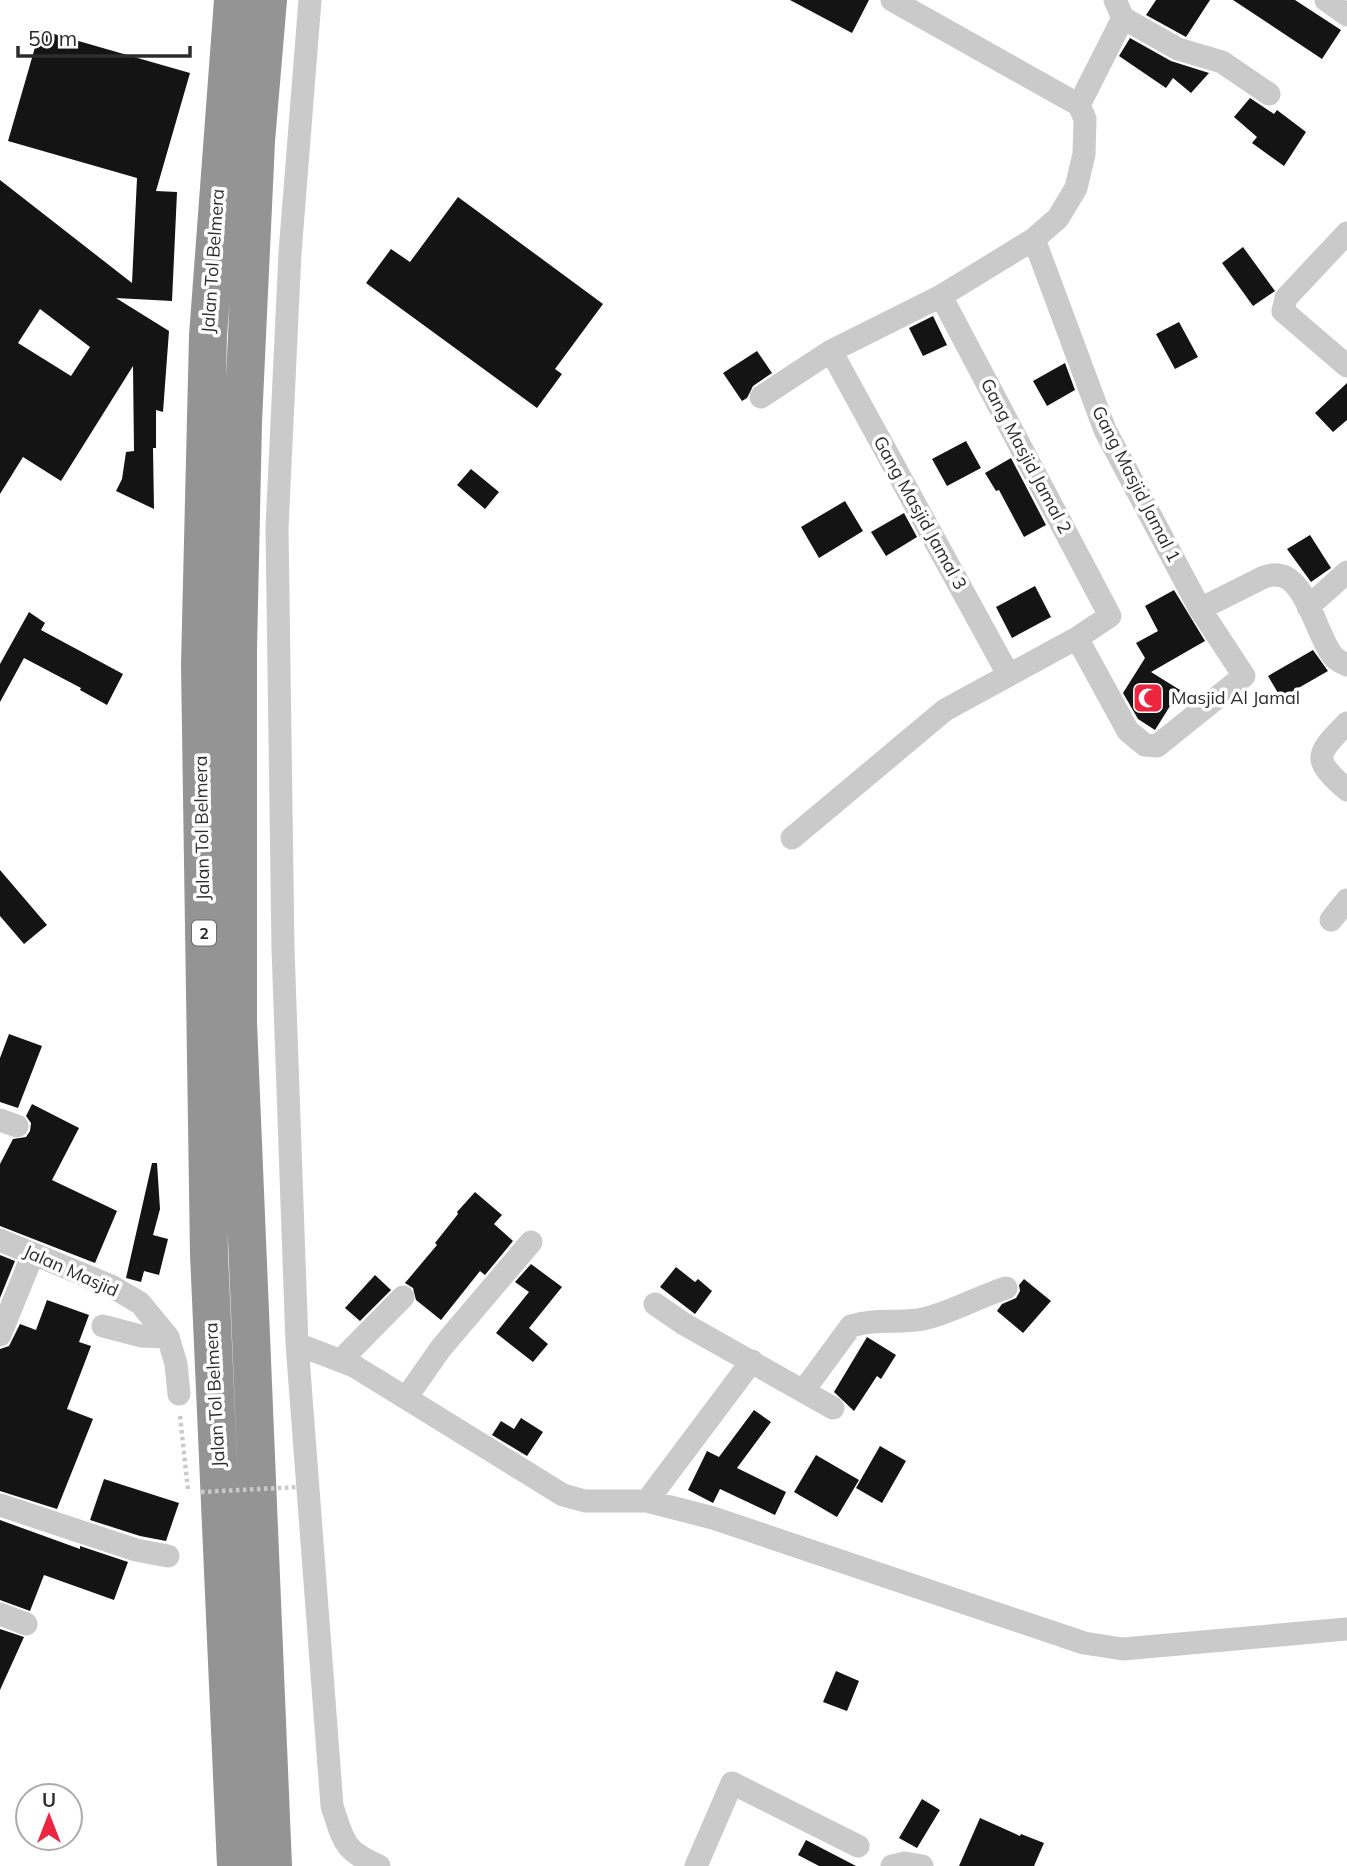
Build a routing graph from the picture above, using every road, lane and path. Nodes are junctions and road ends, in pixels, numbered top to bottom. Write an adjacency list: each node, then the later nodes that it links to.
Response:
1 (233, 0): 51 (highway, Jalan Tol Belmera / 2)
2 (268, 0): 52 (highway, Jalan Tol Belmera / 2)
3 (310, 0): 36 (street)
4 (892, 0): 9 (street)
5 (1326, 0): 7 (street)
6 (1119, 9): 8 (street); 9 (street)
7 (1347, 15)
8 (1269, 94)
9 (1079, 105): 11 (street)
10 (1347, 233): 14 (street)
11 (1034, 239): 12 (street); 18 (street, Gang Masjid Jamal 1)
12 (941, 296): 13 (street); 19 (street, Gang Masjid Jamal 2)
13 (831, 351): 15 (street); 21 (street, Gang Masjid Jamal 3)
14 (1347, 366)
15 (761, 397)
16 (1347, 572): 17 (street)
17 (1308, 607): 18 (street); 20 (street)
18 (1200, 610): 19 (street, Gang Masjid Jamal 1)
19 (1077, 638): 21 (street)
20 (1347, 665)
21 (1009, 674): 24 (street)
22 (1347, 723): 23 (street)
23 (1347, 790)
24 (792, 838)
25 (1347, 900): 26 (street)
26 (1331, 920)
27 (0, 1240): 29 (street, Jalan Masjid)
28 (531, 1242): 41 (street)
29 (33, 1254): 34 (street); 35 (street, Jalan Masjid)
30 (1006, 1288): 39 (street)
31 (403, 1297): 37 (street)
32 (655, 1304): 38 (street)
33 (103, 1326): 35 (street)
34 (0, 1335)
35 (168, 1337): 40 (street)
36 (297, 1344): 37 (street); 53 (street)
37 (341, 1360): 41 (street)
38 (752, 1360): 39 (street); 44 (street)
39 (804, 1390): 42 (street)
40 (179, 1394): 43 (path, bridge)
41 (406, 1398): 44 (street)
42 (833, 1408)
43 (299, 1487)
44 (647, 1501): 49 (street)
45 (0, 1505): 46 (street)
46 (168, 1556)
47 (0, 1614): 48 (street)
48 (26, 1624)
49 (1347, 1629)
50 (858, 1846): 54 (street)
51 (236, 1866)
52 (272, 1866)
53 (379, 1866)
54 (696, 1866)
55 (892, 1866): 56 (street)
56 (922, 1866)

